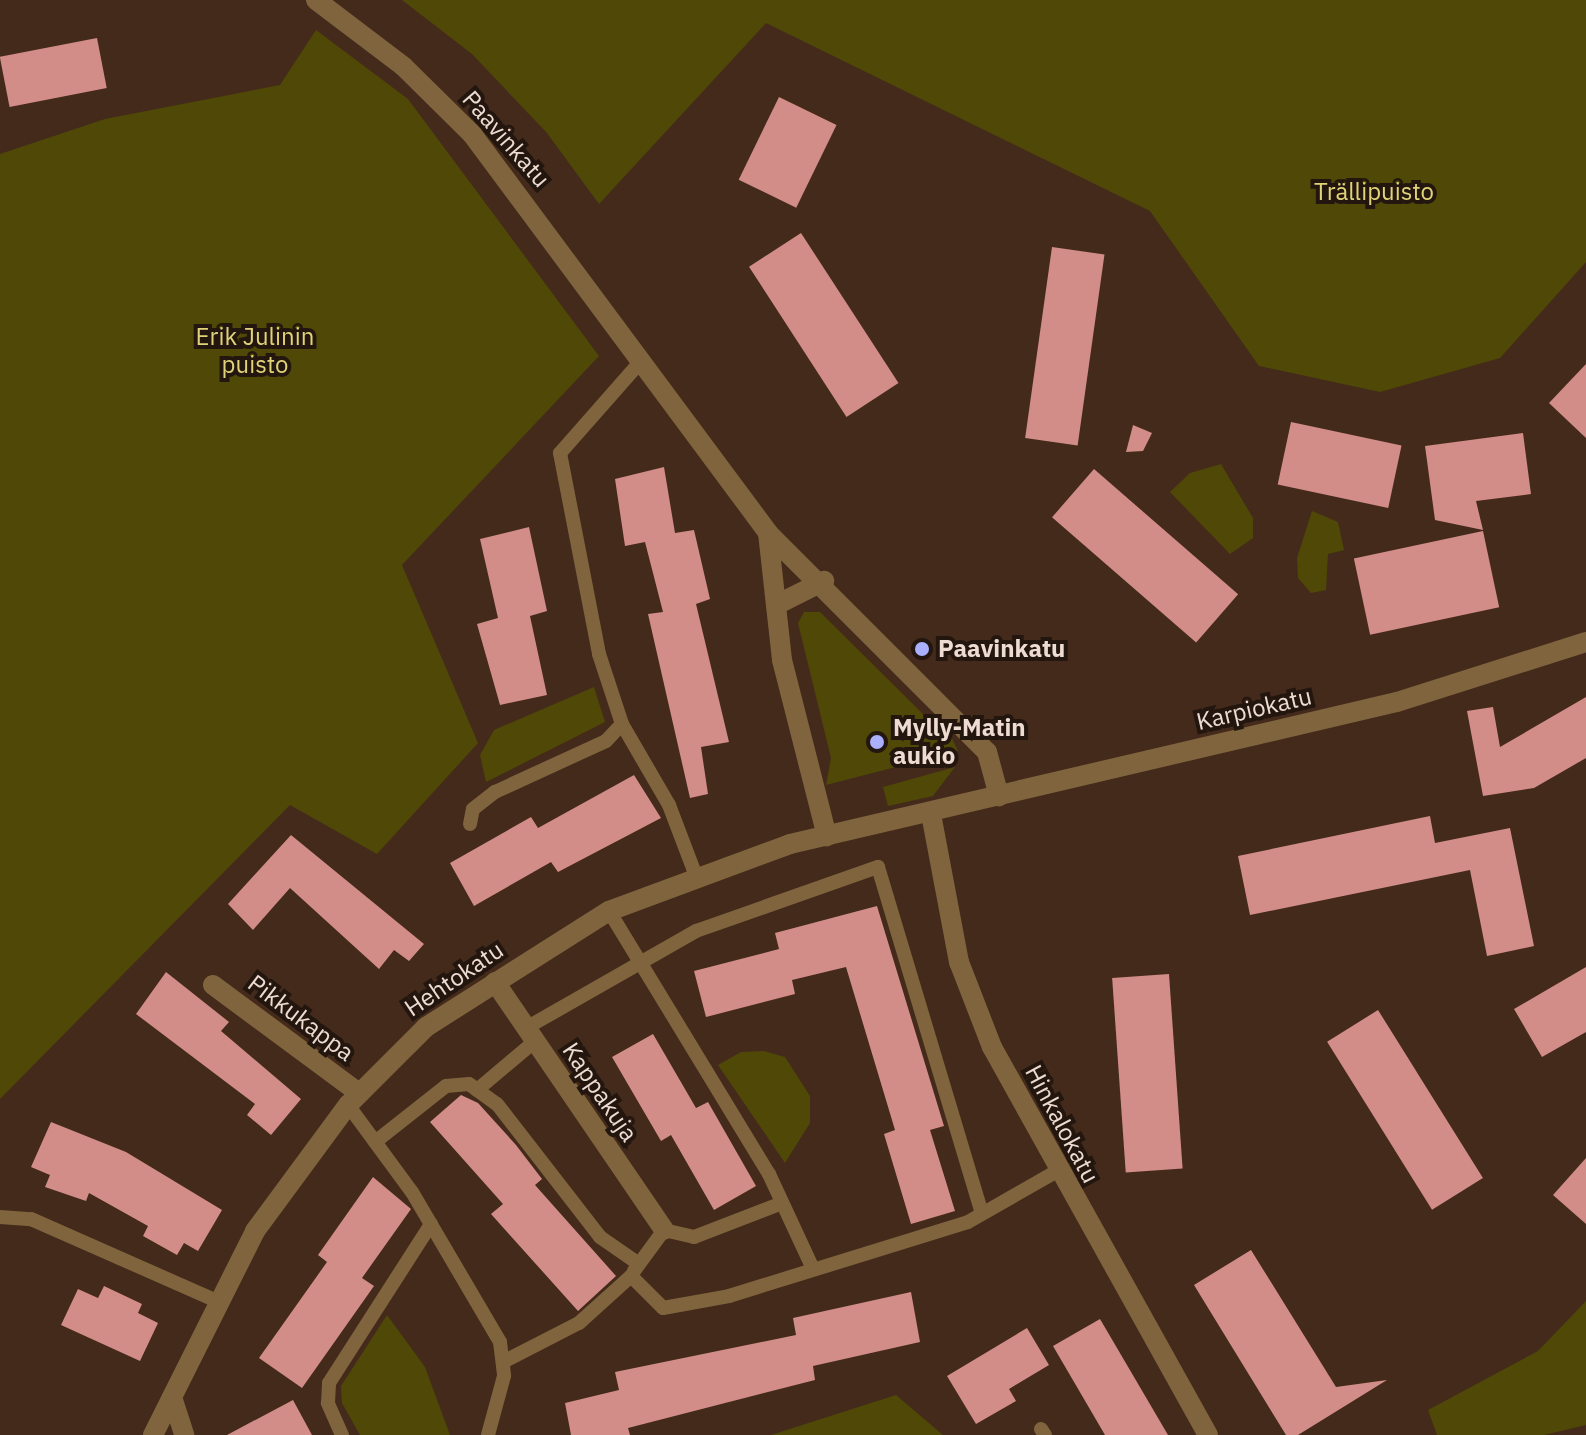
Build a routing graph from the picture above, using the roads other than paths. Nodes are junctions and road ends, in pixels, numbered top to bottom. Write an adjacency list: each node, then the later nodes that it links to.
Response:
1 (316, 0): 2 (street, Paavinkatu)
2 (642, 360): 3 (street, Paavinkatu); 7 (lane)
3 (768, 533): 4 (street, Paavinkatu); 5 (street, Paavinkatu)
4 (824, 581): 5 (street); 8 (street, Paavinkatu)
5 (776, 605): 11 (street, Paavinkatu)
6 (1586, 642): 8 (street, Karpiokatu)
7 (622, 724): 10 (lane); 12 (lane)
8 (999, 796): 9 (street, Karpiokatu)
9 (931, 814): 11 (street, Hehtokatu); 21 (street, Hinkalokatu)
10 (470, 824)
11 (827, 836): 12 (street, Hehtokatu)
12 (696, 876): 13 (street, Hehtokatu)
13 (609, 911): 14 (lane); 15 (street, Hehtokatu)
14 (639, 961): 17 (lane); 22 (lane); 23 (lane)
15 (495, 982): 17 (street, Kappakuja); 19 (street, Hehtokatu)
16 (213, 985): 19 (street, Pikkukappa)
17 (530, 1035): 18 (lane); 26 (street, Kappakuja)
18 (477, 1090): 20 (lane); 28 (lane)
19 (353, 1099): 20 (lane); 29 (street, Hehtokatu)
20 (375, 1142): 25 (lane)
21 (1057, 1171): 23 (lane); 36 (street, Hinkalokatu)
22 (782, 1203): 26 (lane); 27 (lane)
23 (982, 1213): 27 (lane)
24 (0, 1217): 29 (lane)
25 (431, 1224): 30 (lane); 34 (lane)
26 (664, 1230): 28 (lane)
27 (813, 1269): 28 (lane)
28 (635, 1270): 30 (lane)
29 (215, 1300): 31 (street, Hehtokatu)
30 (503, 1362): 35 (lane)
31 (172, 1397): 32 (street, Hehtokatu); 33 (street)
32 (153, 1435)
33 (184, 1435)
34 (342, 1435)
35 (488, 1435)
36 (1208, 1435)

